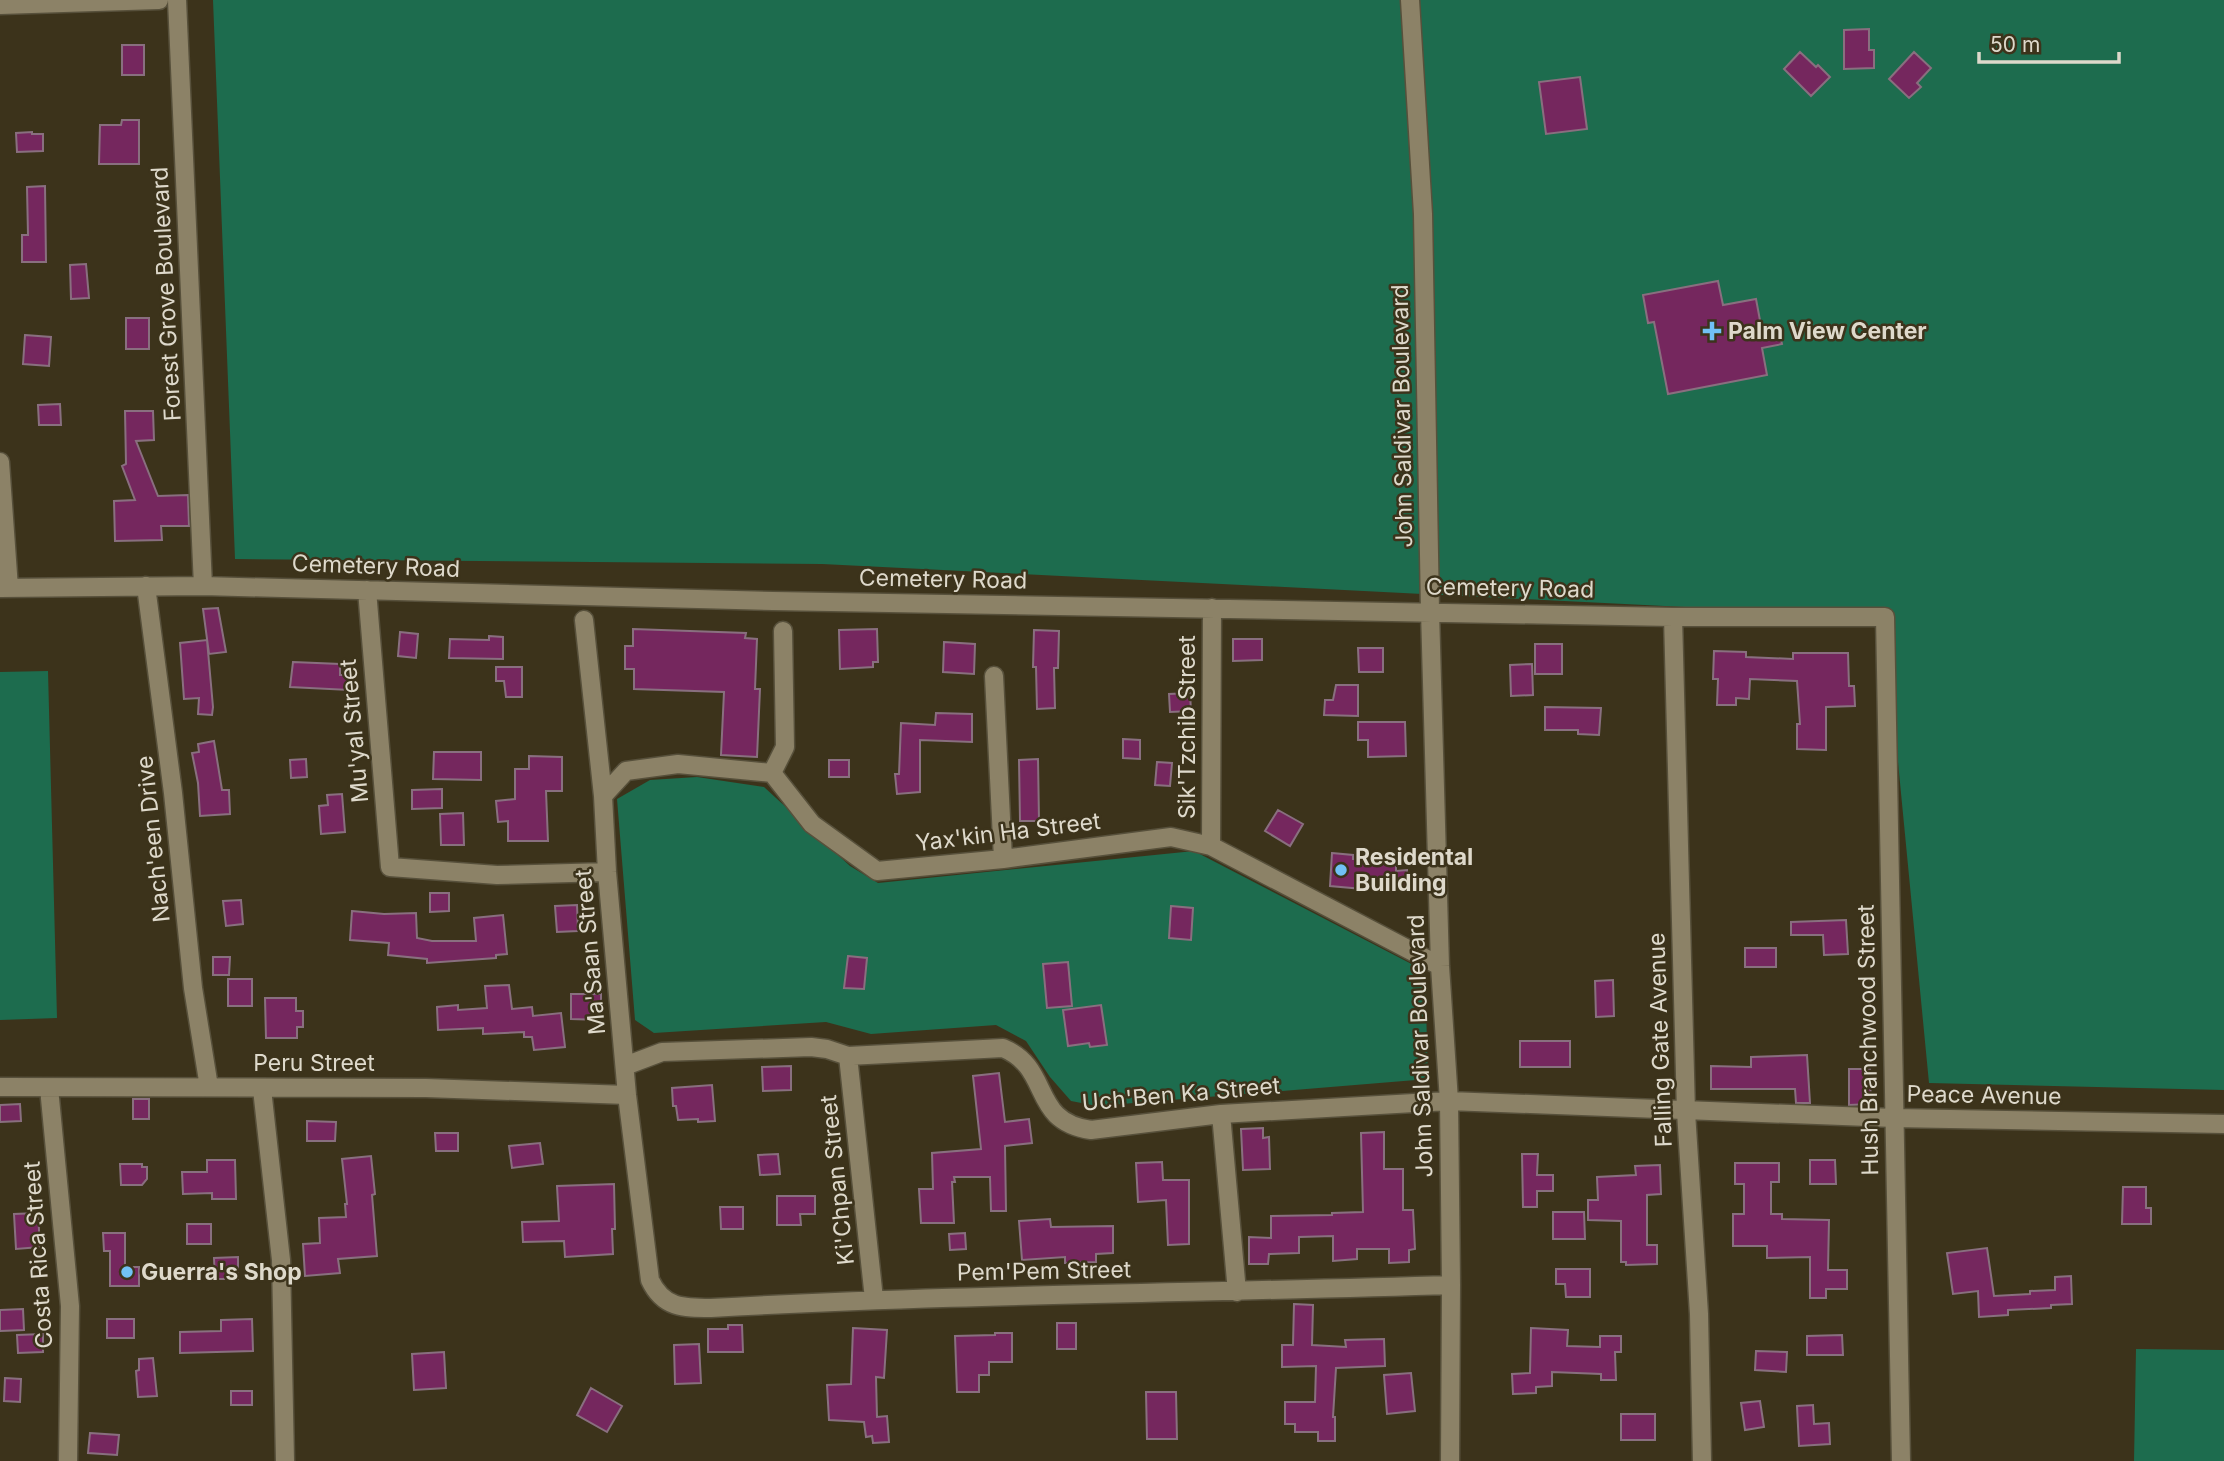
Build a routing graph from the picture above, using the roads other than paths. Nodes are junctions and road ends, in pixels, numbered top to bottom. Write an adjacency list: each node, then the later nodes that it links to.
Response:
1 (159, 0): 4 (street)
2 (177, 0): 7 (street, Forest Grove Boulevard)
3 (1409, 0): 11 (street, John Saldivar Boulevard)
4 (0, 5)
5 (0, 462): 8 (street)
6 (146, 586): 7 (street, Cemetery Road); 8 (street, Cemetery Road); 26 (street, Nach'een Drive)
7 (203, 586): 9 (street, Cemetery Road)
8 (5, 588)
9 (367, 590): 10 (street, Cemetery Road); 21 (street, Mu'yal Street)
10 (1212, 608): 11 (street, Cemetery Road); 19 (street, Sik'Tzchib Street)
11 (1430, 611): 12 (street, Cemetery Road); 22 (street, John Saldivar Boulevard)
12 (1673, 617): 13 (street, Cemetery Road); 31 (street, Falling Gate Avenue)
13 (1885, 617): 33 (street, Hush Branchwood Street)
14 (584, 620): 18 (street, Ma'Saan Street)
15 (783, 631): 17 (street)
16 (994, 676): 20 (street)
17 (772, 773): 18 (street); 20 (street, Yax'kin Ha Street)
18 (603, 796): 21 (street, Ma'Saan Street)
19 (1211, 846): 20 (street, Yax'kin Ha Street); 22 (street, Yax'kin Ha Street)
20 (1003, 859)
21 (607, 872): 24 (street, Ma'Saan Street)
22 (1440, 966): 30 (street, John Saldivar Boulevard)
23 (848, 1056): 24 (street, Uch'Ben Ka Street); 32 (street, Uch'Ben Ka Street); 38 (street, Ki'Chpan Street)
24 (625, 1066): 29 (street, Ma'Saan Street)
25 (0, 1087): 27 (street, Peru Street)
26 (209, 1087): 27 (street, Peru Street); 28 (street, Peru Street)
27 (48, 1088): 39 (street, Costa Rica Street)
28 (262, 1089): 29 (street, Peru Street); 40 (street)
29 (628, 1095): 35 (street, Ma'Saan Street)
30 (1449, 1101): 31 (street, Peace Avenue); 32 (street, Uch'Ben Ka Street); 36 (street, John Saldivar Boulevard)
31 (1685, 1112): 33 (street, Peace Avenue); 42 (street, Falling Gate Avenue)
32 (1221, 1114): 37 (street)
33 (1894, 1118): 34 (street, Peace Avenue); 43 (street, Hush Branchwood Street)
34 (2224, 1124)
35 (650, 1280): 38 (street, Pem'Pem Street)
36 (1451, 1285): 37 (street, Pem'Pem Street); 41 (street, John Saldivar Boulevard)
37 (1237, 1292): 38 (street, Pem'Pem Street)
38 (874, 1299)
39 (68, 1461)
40 (285, 1461)
41 (1450, 1461)
42 (1702, 1461)
43 (1901, 1461)

